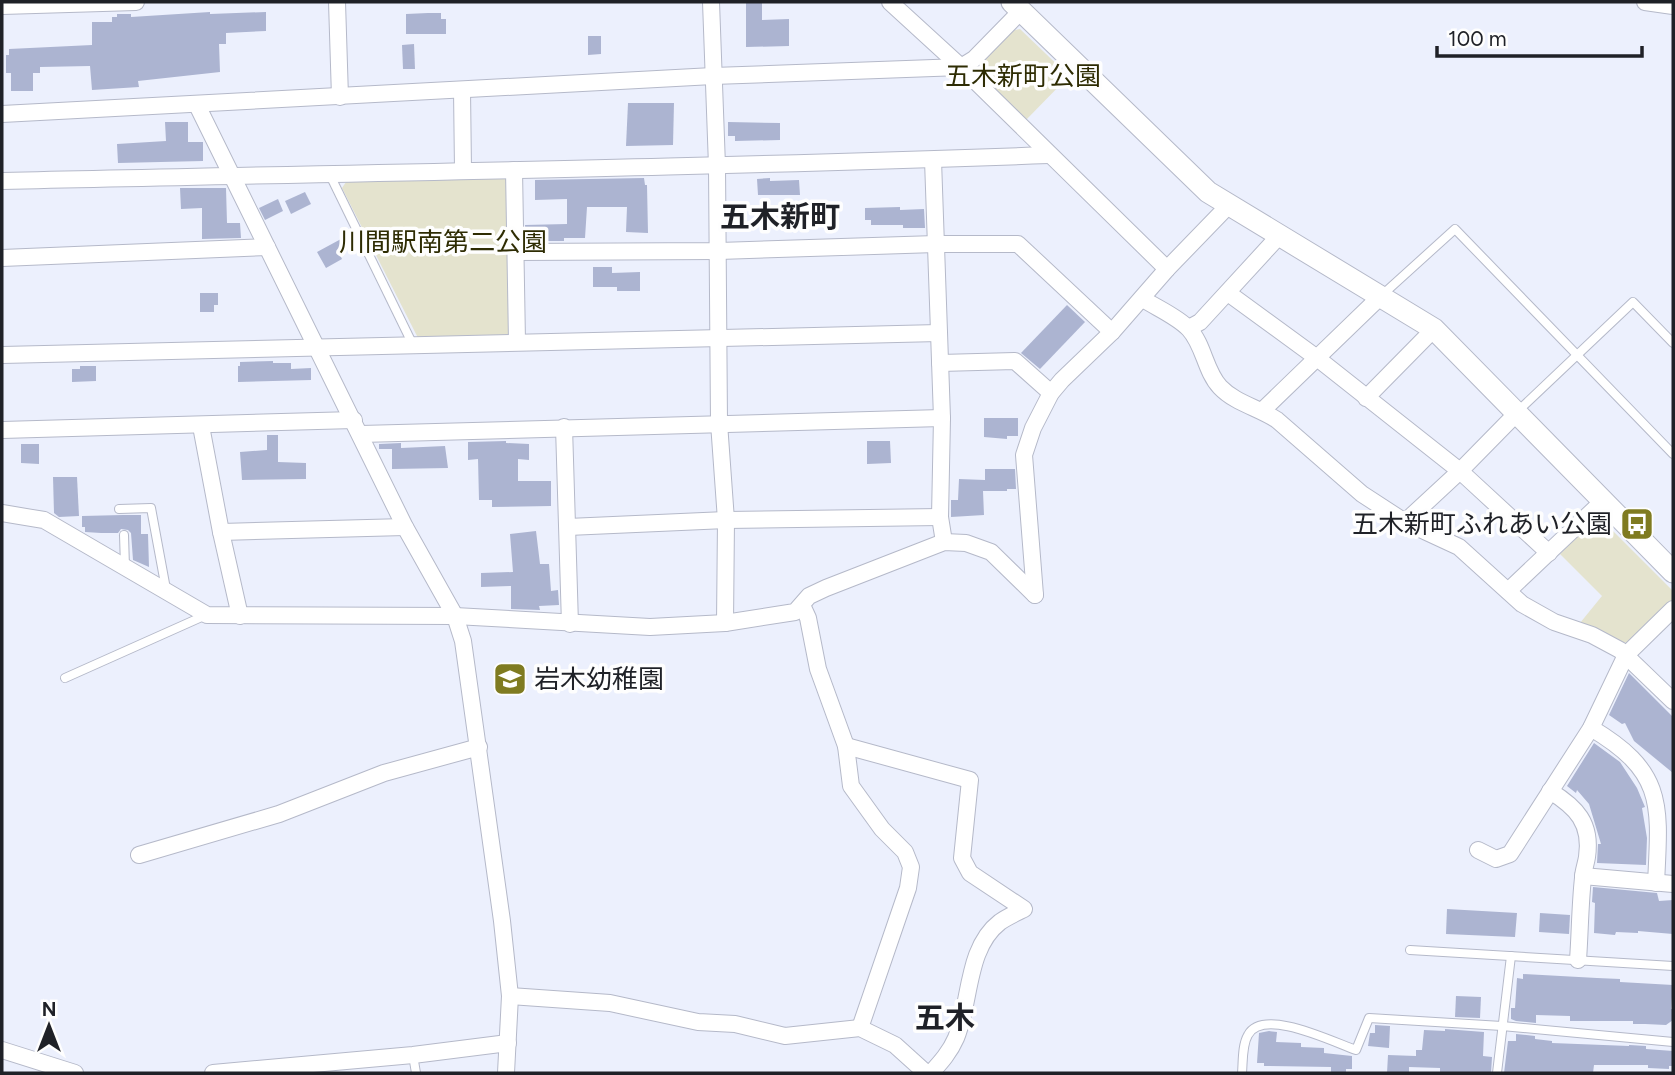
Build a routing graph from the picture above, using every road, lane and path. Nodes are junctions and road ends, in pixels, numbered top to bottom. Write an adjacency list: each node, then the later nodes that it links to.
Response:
1 (136, 2): 6 (street)
2 (337, 2): 12 (street)
3 (711, 2): 10 (street)
4 (890, 2): 9 (street)
5 (1645, 2): 8 (street)
6 (2, 6)
7 (1016, 6): 9 (street); 23 (street)
8 (1673, 6)
9 (961, 67): 10 (street); 15 (street)
10 (713, 76): 11 (street); 17 (street)
11 (462, 90): 12 (street); 18 (street)
12 (340, 97): 13 (street)
13 (197, 105): 14 (street); 21 (street)
14 (2, 114)
15 (1049, 155): 16 (street); 30 (street)
16 (933, 160): 17 (street); 25 (street)
17 (717, 166): 19 (street); 27 (street)
18 (463, 170): 19 (street); 20 (street)
19 (514, 170): 28 (street)
20 (329, 173): 21 (street); 41 (lane)
21 (231, 176): 22 (street); 26 (street)
22 (2, 181)
23 (1228, 206): 24 (street); 30 (street)
24 (1279, 236): 31 (street); 32 (street)
25 (936, 244): 27 (street); 36 (street); 37 (street)
26 (267, 247): 29 (street); 42 (street)
27 (719, 251): 28 (street); 38 (street)
28 (516, 252): 39 (street)
29 (2, 258)
30 (1167, 269): 33 (street)
31 (1228, 293): 34 (street); 45 (street)
32 (1381, 296): 35 (street); 44 (lane); 45 (street)
33 (1143, 299): 34 (street); 36 (street)
34 (1189, 328): 49 (street)
35 (1434, 329): 48 (street); 50 (street)
36 (1112, 332): 47 (street)
37 (939, 333): 38 (street); 46 (street)
38 (720, 336): 39 (street); 52 (street)
39 (517, 342): 41 (street)
40 (1673, 343): 44 (lane)
41 (413, 345): 42 (street)
42 (318, 347): 43 (street); 54 (street)
43 (2, 355)
44 (1576, 356): 50 (lane); 57 (lane)
45 (1317, 358): 48 (street); 49 (street)
46 (940, 363): 47 (street); 51 (street)
47 (1051, 393): 69 (street)
48 (1366, 398): 58 (street)
49 (1263, 410): 64 (street)
50 (1516, 414): 58 (street); 59 (street)
51 (942, 418): 52 (street); 62 (street)
52 (719, 423): 55 (street); 63 (street)
53 (201, 426): 54 (street); 56 (street); 67 (street)
54 (357, 427): 55 (street); 65 (street)
55 (564, 427): 66 (street)
56 (2, 430)
57 (1673, 454)
58 (1460, 471): 64 (street); 70 (street)
59 (1602, 502): 70 (street); 72 (street)
60 (119, 509): 73 (lane)
61 (2, 513): 71 (street)
62 (940, 517): 63 (street); 69 (street)
63 (726, 520): 66 (street); 80 (street)
64 (1405, 522): 74 (street)
65 (405, 527): 67 (street); 79 (street)
66 (568, 527): 81 (street)
67 (221, 532): 78 (street)
68 (124, 535): 71 (lane)
69 (944, 542): 75 (street)
70 (1549, 553): 74 (street)
71 (125, 567): 73 (street)
72 (1673, 572)
73 (166, 589): 77 (street)
74 (1508, 591): 82 (street)
75 (802, 605): 80 (street); 86 (street)
76 (1673, 609): 82 (street)
77 (207, 615): 78 (street); 83 (lane)
78 (240, 617): 79 (street)
79 (455, 617): 81 (street); 87 (street)
80 (725, 623): 81 (street)
81 (570, 624)
82 (1626, 656): 84 (street); 85 (street)
83 (65, 678)
84 (1673, 701)
85 (1591, 727): 88 (street); 92 (street)
86 (846, 746): 100 (street); 110 (street)
87 (478, 747): 90 (street); 98 (street)
88 (1550, 790): 89 (street); 91 (street)
89 (1478, 850)
90 (139, 855)
91 (1583, 876): 92 (street); 96 (street)
92 (1656, 883): 93 (street)
93 (1673, 884)
94 (1410, 950): 95 (lane)
95 (1511, 956): 96 (lane); 99 (lane)
96 (1578, 960): 97 (lane)
97 (1673, 966)
98 (510, 996): 100 (street); 102 (street)
99 (1502, 1026): 101 (lane); 111 (lane); 112 (lane)
100 (860, 1028): 109 (street)
101 (1673, 1042)
102 (508, 1043): 104 (street); 108 (street)
103 (2, 1050): 105 (street)
104 (413, 1055): 106 (street); 107 (lane)
105 (75, 1073)
106 (213, 1073)
107 (416, 1073)
108 (506, 1073)
109 (926, 1073)
110 (931, 1073)
111 (1242, 1073)
112 (1497, 1073)

